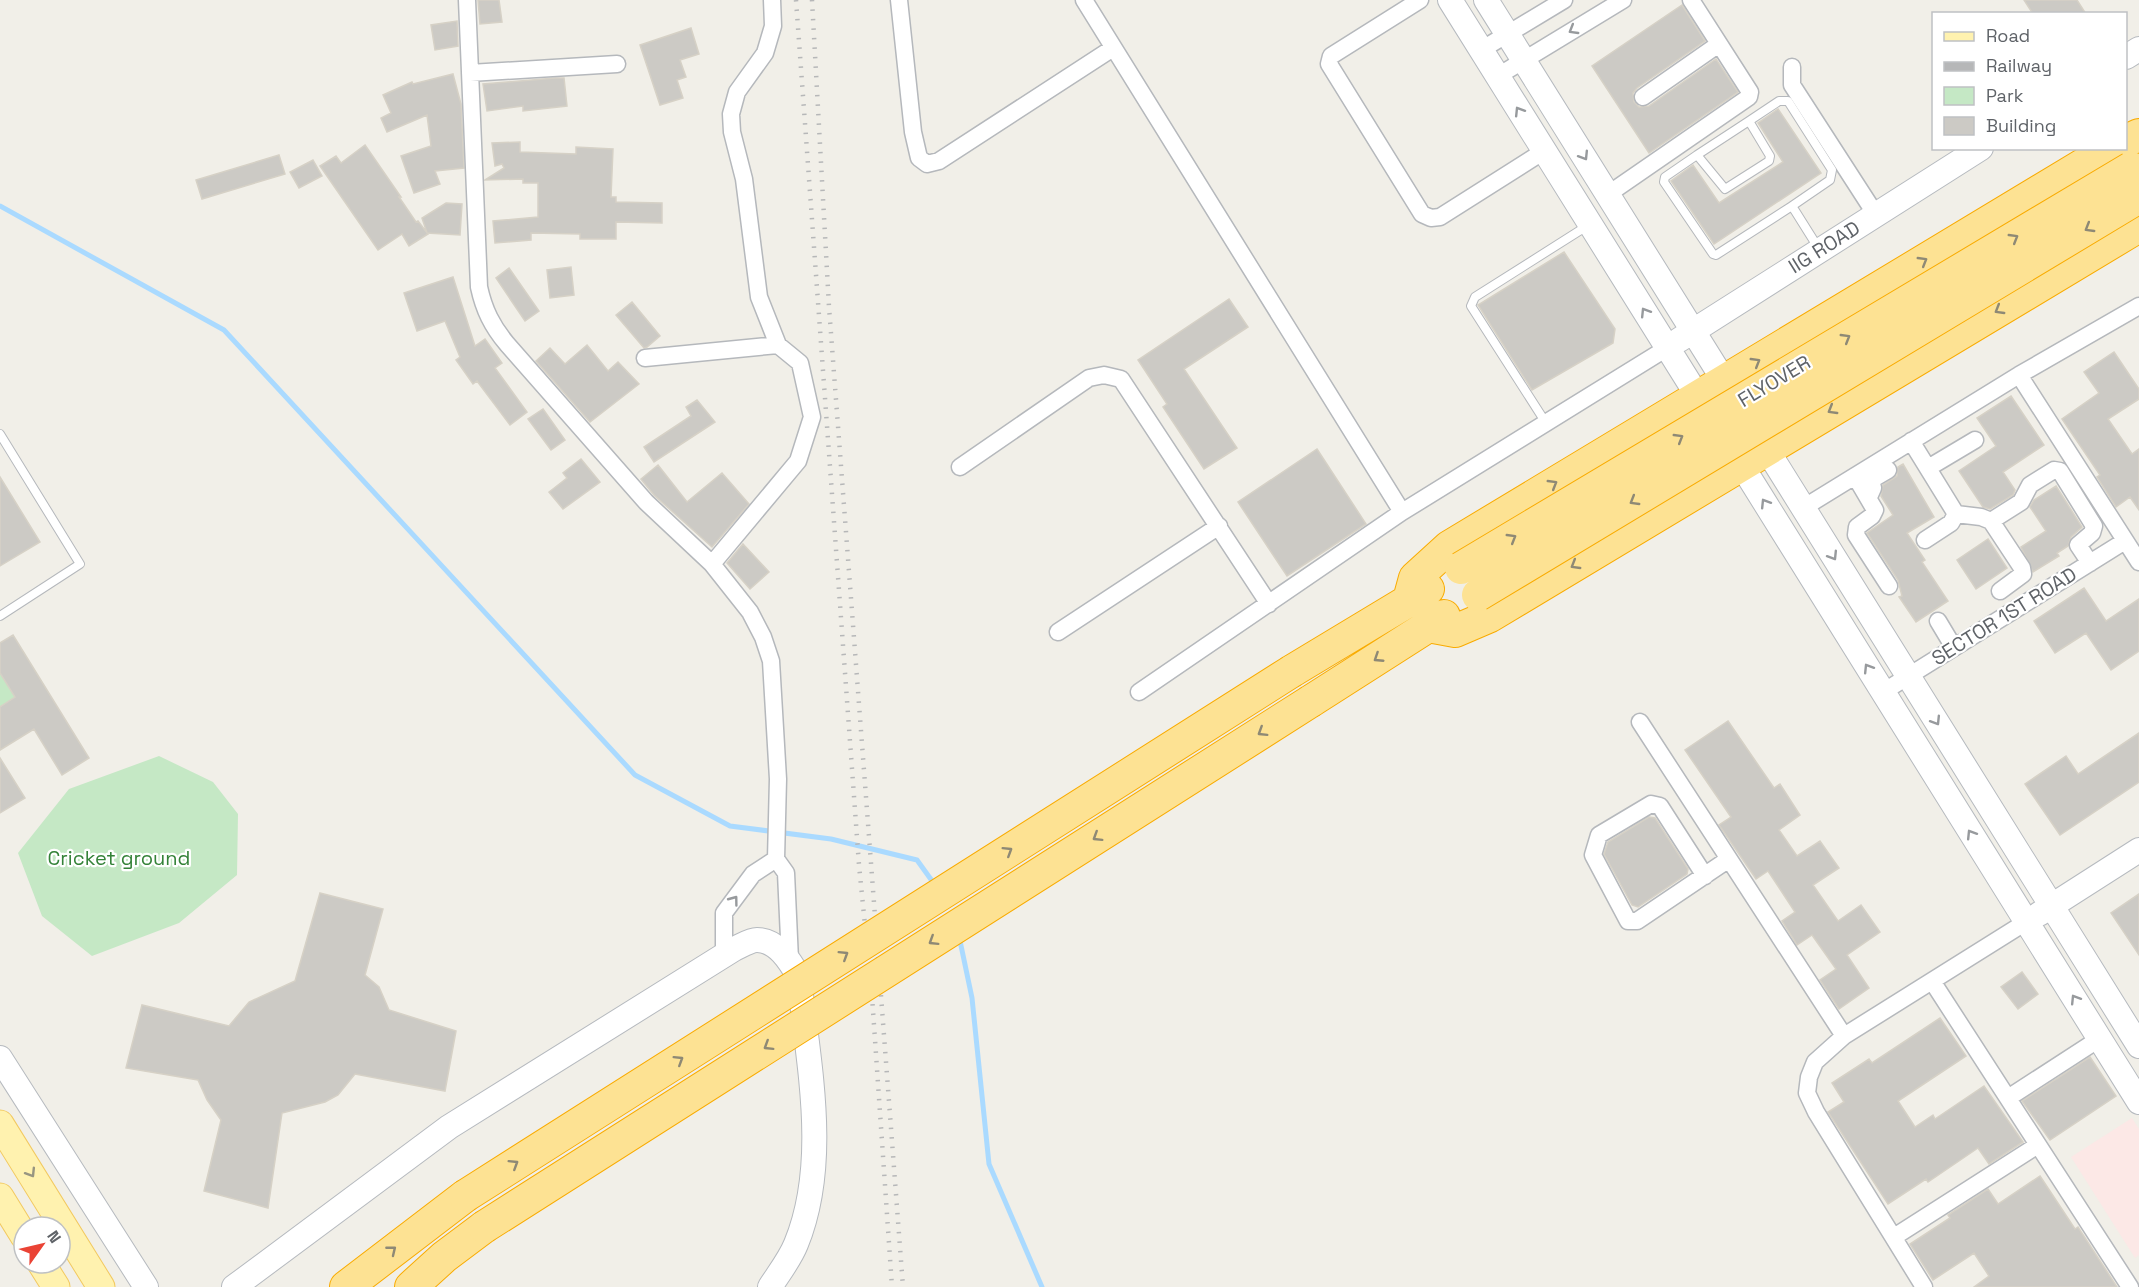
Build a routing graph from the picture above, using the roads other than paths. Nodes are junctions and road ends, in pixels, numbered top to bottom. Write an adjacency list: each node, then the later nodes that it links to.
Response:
1 (467, 0): 18 (street)
2 (772, 0): 36 (street)
3 (898, 0): 13 (street)
4 (1084, 0): 13 (street)
5 (1419, 0): 24 (street)
6 (1450, 0): 14 (main road)
7 (1486, 0): 11 (main road)
8 (1564, 0): 11 (street)
9 (1623, 0): 15 (street, one-way to 15)
10 (1691, 0): 12 (street)
11 (1507, 34): 14 (street); 15 (main road)
12 (1719, 44): 20 (street); 27 (street)
13 (1113, 48): 52 (street)
14 (1481, 50): 19 (main road)
15 (1524, 61): 19 (street); 27 (main road, one-way to 27)
16 (617, 64): 18 (street)
17 (1792, 67): 30 (street)
18 (470, 73): 60 (street)
19 (1498, 76): 24 (main road, one-way to 19)
20 (1643, 96)
21 (1749, 121): 25 (lane); 25 (lane); 29 (lane)
22 (2139, 135): 26 (highway)
23 (1978, 150): 30 (main road, IIG ROAD)
24 (1544, 151): 31 (main road)
25 (1697, 155): 29 (lane)
26 (2126, 155): 40 (highway, one-way to 26); 63 (highway, FLYOVER, one-way to 26, bridge)
27 (1608, 195): 35 (main road)
28 (2139, 197): 67 (highway, FLYOVER, one-way to 67, bridge)
29 (1792, 206): 33 (lane)
30 (1876, 215): 33 (main road, IIG ROAD)
31 (1590, 224): 37 (main road, one-way to 31); 41 (lane)
32 (2139, 226): 45 (highway, one-way to 45)
33 (1819, 249): 35 (main road, IIG ROAD)
34 (2139, 306): 39 (street)
35 (1693, 331): 37 (main road, IIG ROAD); 40 (main road)
36 (778, 345): 38 (street); 60 (street)
37 (1667, 348): 40 (main road); 41 (street)
38 (645, 358)
39 (2019, 375): 44 (street); 57 (street)
40 (1711, 389): 45 (main road); 63 (highway, one-way to 40)
41 (1546, 423): 52 (street)
42 (0, 434): 65 (lane)
43 (1974, 440): 47 (street)
44 (1911, 441): 47 (street); 49 (street)
45 (1754, 457): 51 (main road); 67 (highway, one-way to 67); 72 (main road, one-way to 45)
46 (960, 466): 55 (street)
47 (1928, 468): 53 (street)
48 (1888, 470): 50 (street)
49 (1855, 476): 50 (street); 51 (street)
50 (1869, 497): 61 (street)
51 (1803, 508): 70 (main road, one-way to 70)
52 (1402, 512): 64 (street)
53 (1956, 514): 54 (street); 56 (street)
54 (1991, 521): 59 (street); 62 (street)
55 (1219, 526): 64 (street); 68 (street)
56 (1925, 540)
57 (2125, 541): 58 (street); 59 (street, SECTOR 1ST ROAD)
58 (2139, 562)
59 (2090, 563): 69 (street, SECTOR 1ST ROAD)
60 (712, 564): 75 (street)
61 (1889, 586)
62 (2000, 591)
63 (1409, 600): 98 (highway, FLYOVER, one-way to 63, bridge)
64 (1269, 604): 71 (street)
65 (0, 616)
66 (1938, 621): 69 (street)
67 (1428, 626): 99 (highway, FLYOVER, one-way to 99, bridge)
68 (1058, 632)
69 (1953, 646): 70 (street, SECTOR 1ST ROAD)
70 (1909, 676): 72 (street, SECTOR 1ST ROAD); 78 (main road, one-way to 78)
71 (1139, 692)
72 (1883, 692): 79 (main road, one-way to 72)
73 (1640, 722): 76 (street)
74 (2139, 850): 78 (main road)
75 (776, 856): 80 (street, one-way to 75); 81 (street)
76 (1729, 860): 77 (street); 84 (street)
77 (1705, 876): 77 (street)
78 (2052, 906): 79 (main road); 83 (main road)
79 (2026, 922): 82 (street); 85 (main road, one-way to 79)
80 (724, 955): 81 (main road); 97 (main road)
81 (790, 960): 100 (main road)
82 (1932, 981): 84 (street); 87 (street)
83 (2136, 1033)
84 (1844, 1036): 93 (street)
85 (2099, 1039): 87 (street); 88 (main road)
86 (0, 1058): 96 (main road)
87 (2008, 1098): 90 (street)
88 (2139, 1102)
89 (0, 1124): 95 (main road, one-way to 95)
90 (2038, 1144): 93 (street); 102 (street)
91 (0, 1197): 92 (main road)
92 (12, 1216)
93 (1894, 1237): 101 (street)
94 (2139, 1281): 102 (street)
95 (101, 1287)
96 (146, 1287)
97 (234, 1287)
98 (346, 1287)
99 (411, 1287)
100 (770, 1287)
101 (1924, 1287)
102 (2130, 1287)

